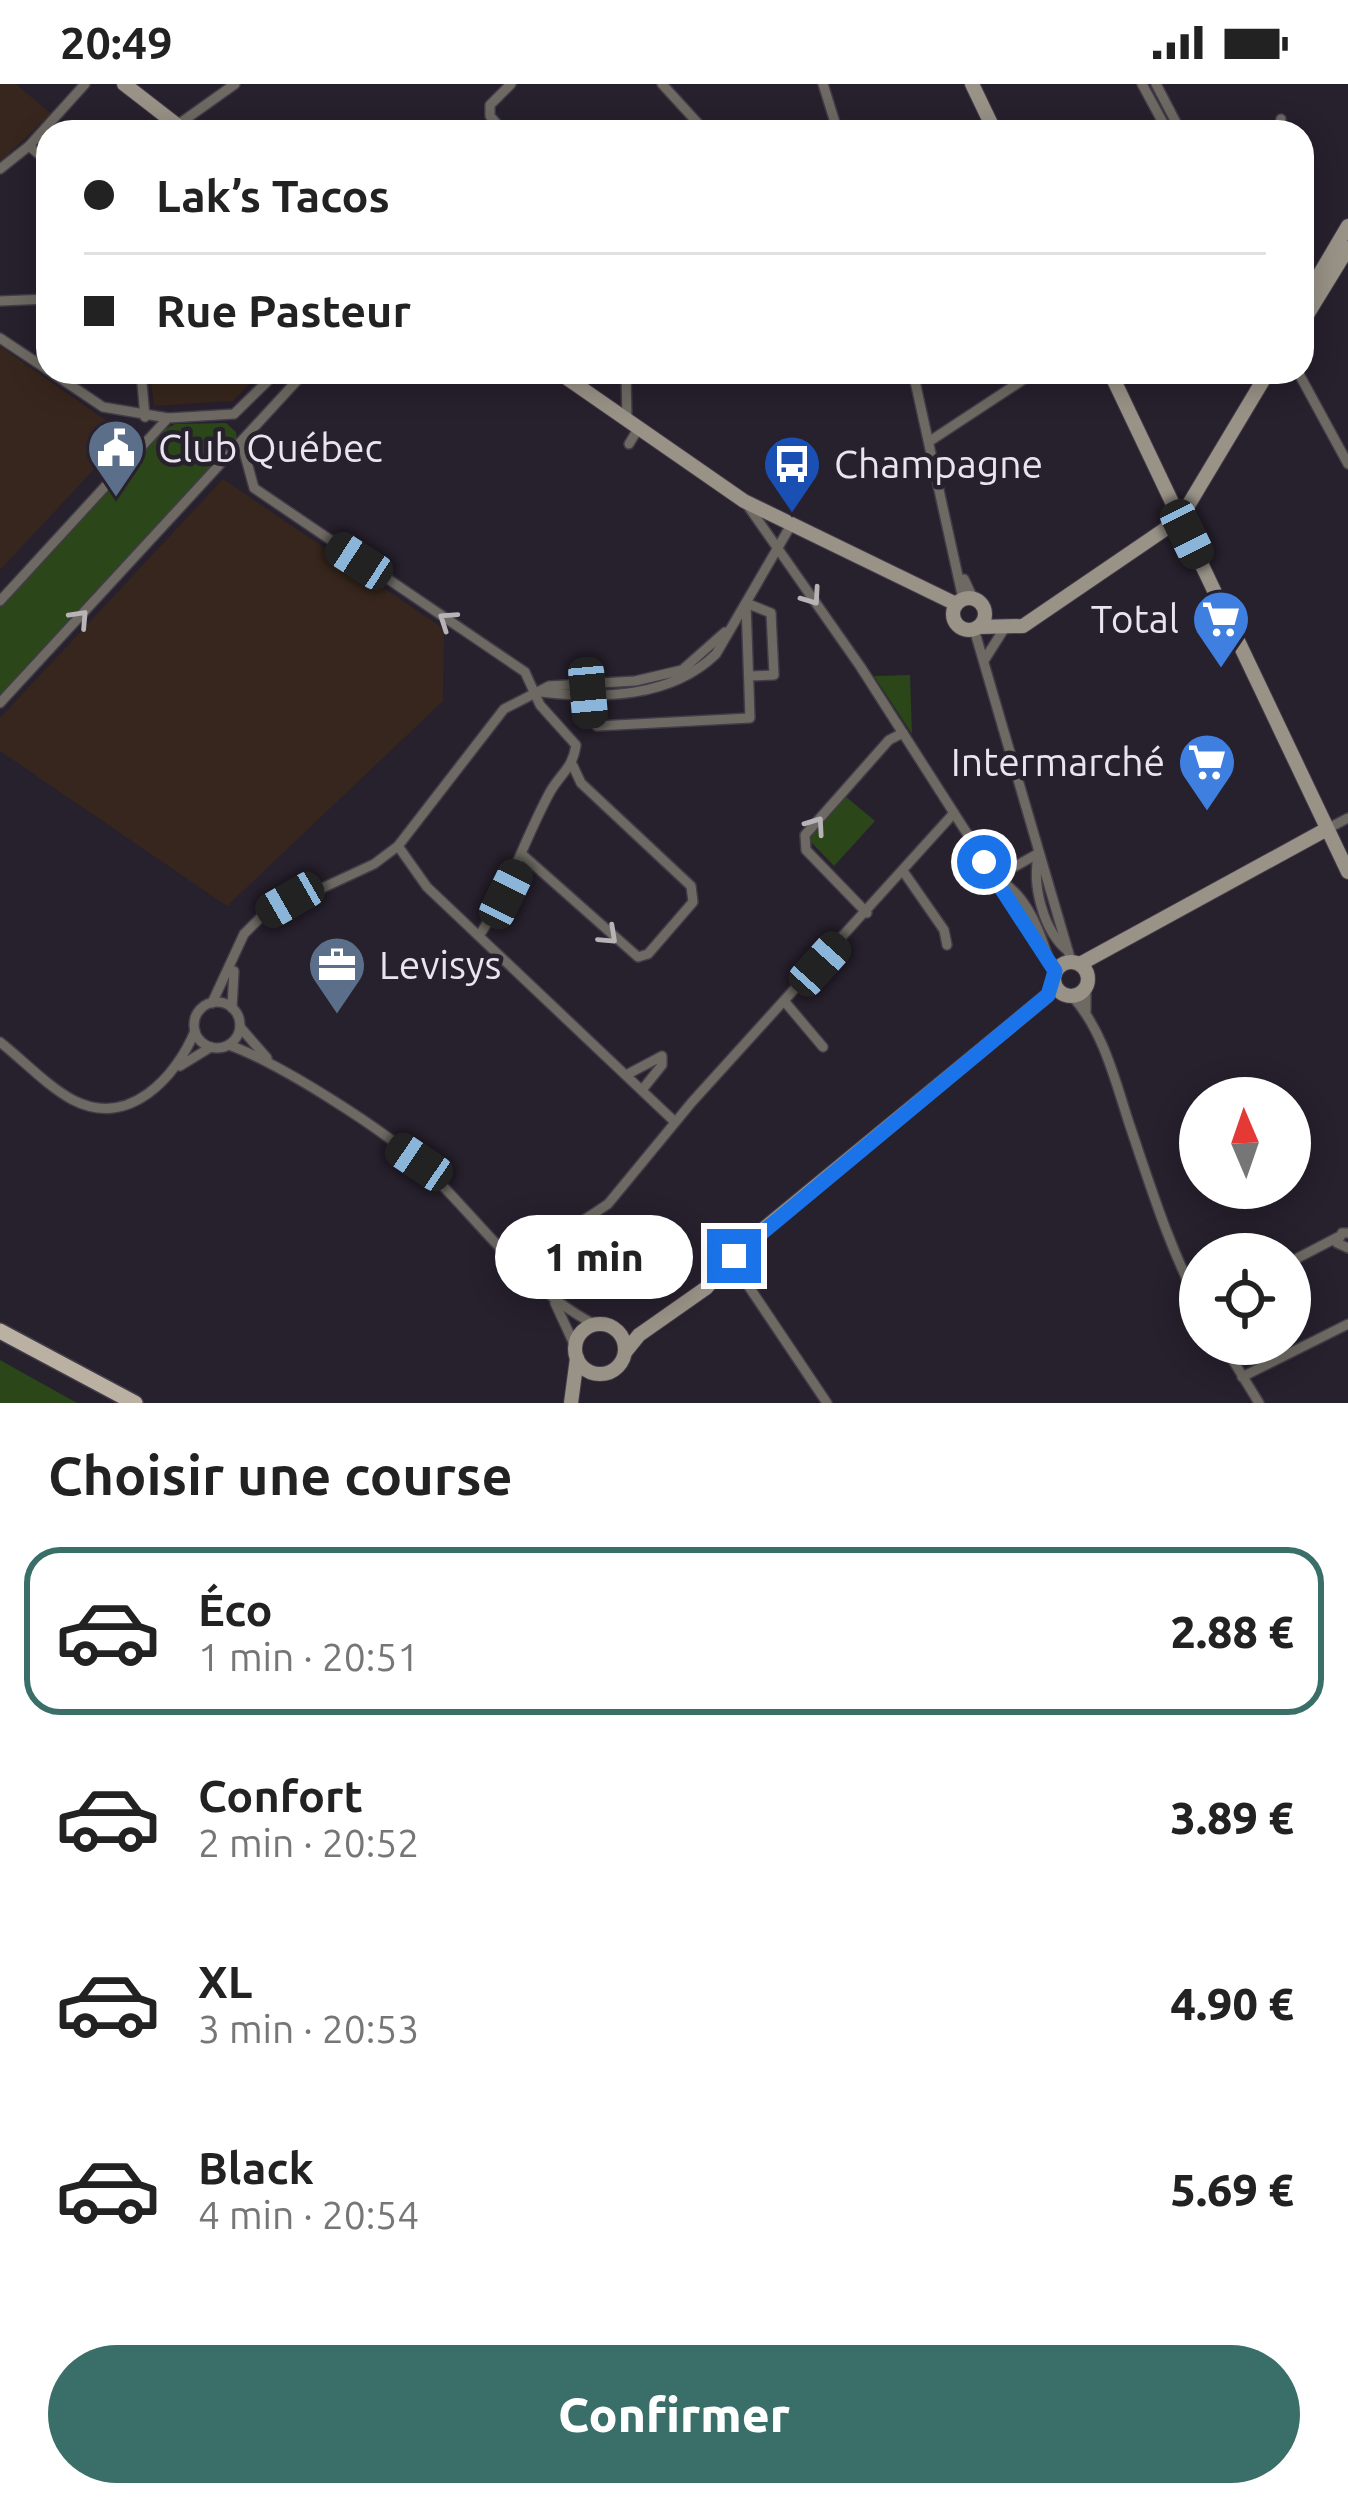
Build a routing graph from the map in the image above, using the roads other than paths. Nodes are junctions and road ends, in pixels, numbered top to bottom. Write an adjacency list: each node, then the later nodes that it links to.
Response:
1 (85, 84): 10 (street)
2 (124, 84): 11 (street)
3 (236, 84): 12 (street)
4 (511, 84): 13 (street)
5 (662, 84): 14 (street)
6 (823, 84): 15 (street)
7 (972, 84): 16 (street)
8 (1142, 84): 17 (street)
9 (1156, 84): 18 (street)
10 (52, 120)
11 (170, 120)
12 (192, 120)
13 (494, 120)
14 (695, 120)
15 (834, 120)
16 (989, 120)
17 (1162, 120)
18 (1175, 120)
19 (36, 138): 20 (street)
20 (29, 146): 21 (street); 22 (street)
21 (36, 152)
22 (0, 169)
23 (1348, 226): 25 (street)
24 (1348, 248): 28 (street)
25 (1314, 284)
26 (36, 300): 27 (street)
27 (0, 302)
28 (1314, 303)
29 (0, 338): 30 (street)
30 (36, 362)
31 (68, 384): 43 (street)
32 (142, 384): 43 (street)
33 (265, 384): 42 (street)
34 (294, 384): 46 (street)
35 (575, 384): 45 (street)
36 (628, 384): 45 (street)
37 (916, 384): 47 (street)
38 (1016, 384): 47 (street)
39 (1115, 384): 51 (street)
40 (1261, 384): 51 (street)
41 (1305, 384): 49 (street)
42 (234, 414): 44 (street); 46 (street)
43 (145, 417): 44 (street)
44 (168, 418): 55 (street)
45 (633, 425): 48 (street); 50 (street)
46 (245, 439): 62 (street, one-way to 46); 64 (street, one-way to 46)
47 (930, 441): 54 (street)
48 (629, 444)
49 (1348, 464)
50 (744, 502): 52 (street); 53 (street)
51 (1180, 518): 58 (street); 69 (street)
52 (791, 525): 53 (street); 54 (street)
53 (778, 548): 56 (street); 65 (street, one-way to 65)
54 (958, 596): 57 (street); 57 (street)
55 (0, 602)
56 (746, 603): 59 (street); 61 (street); 61 (street)
57 (979, 624): 58 (street); 60 (street)
58 (1008, 629): 60 (street)
59 (724, 632): 62 (street); 63 (street)
60 (985, 659): 71 (street)
61 (749, 676): 63 (street)
62 (537, 692): 63 (street); 66 (street); 70 (street)
63 (588, 693)
64 (0, 703)
65 (903, 734): 67 (street); 76 (street, one-way to 65)
66 (573, 766): 72 (street); 72 (street, one-way to 66)
67 (954, 813): 73 (street); 75 (street)
68 (1348, 818): 69 (street)
69 (1327, 830): 74 (street); 80 (street)
70 (398, 846): 77 (street); 79 (street)
71 (1039, 853): 75 (street); 80 (street)
72 (524, 856): 77 (street)
73 (903, 871): 76 (street); 78 (street)
74 (1348, 872)
75 (994, 878): 80 (street)
76 (867, 913): 81 (street)
77 (479, 936): 92 (street)
78 (947, 945)
79 (235, 960): 82 (street); 83 (street)
80 (1067, 977): 98 (street); 100 (street)
81 (785, 1002): 89 (street); 94 (street)
82 (212, 1003): 83 (street); 85 (street)
83 (232, 1007): 84 (street)
84 (240, 1027): 87 (street); 90 (street)
85 (195, 1031): 88 (street); 91 (street)
86 (0, 1042): 91 (street)
87 (229, 1045): 88 (street); 90 (street)
88 (211, 1047): 91 (street)
89 (824, 1047)
90 (271, 1062): 99 (street)
91 (175, 1069)
92 (626, 1075): 93 (street); 93 (street)
93 (642, 1090): 94 (street)
94 (675, 1122): 99 (street)
95 (1343, 1235): 96 (street); 97 (street)
96 (1348, 1248)
97 (1311, 1251)
98 (731, 1260): 102 (street); 114 (street)
99 (519, 1263): 101 (street)
100 (1179, 1265)
101 (548, 1293): 103 (street); 108 (street)
102 (662, 1318): 105 (street); 107 (street)
103 (594, 1324): 105 (street); 108 (street)
104 (1348, 1324): 111 (street)
105 (615, 1328): 107 (street)
106 (0, 1331): 112 (main road)
107 (626, 1351): 110 (street)
108 (576, 1352): 110 (street); 113 (street)
109 (1235, 1365): 111 (street)
110 (599, 1374): 113 (street)
111 (1242, 1377): 115 (street)
112 (135, 1403)
113 (572, 1403)
114 (827, 1403)
115 (1259, 1403)

